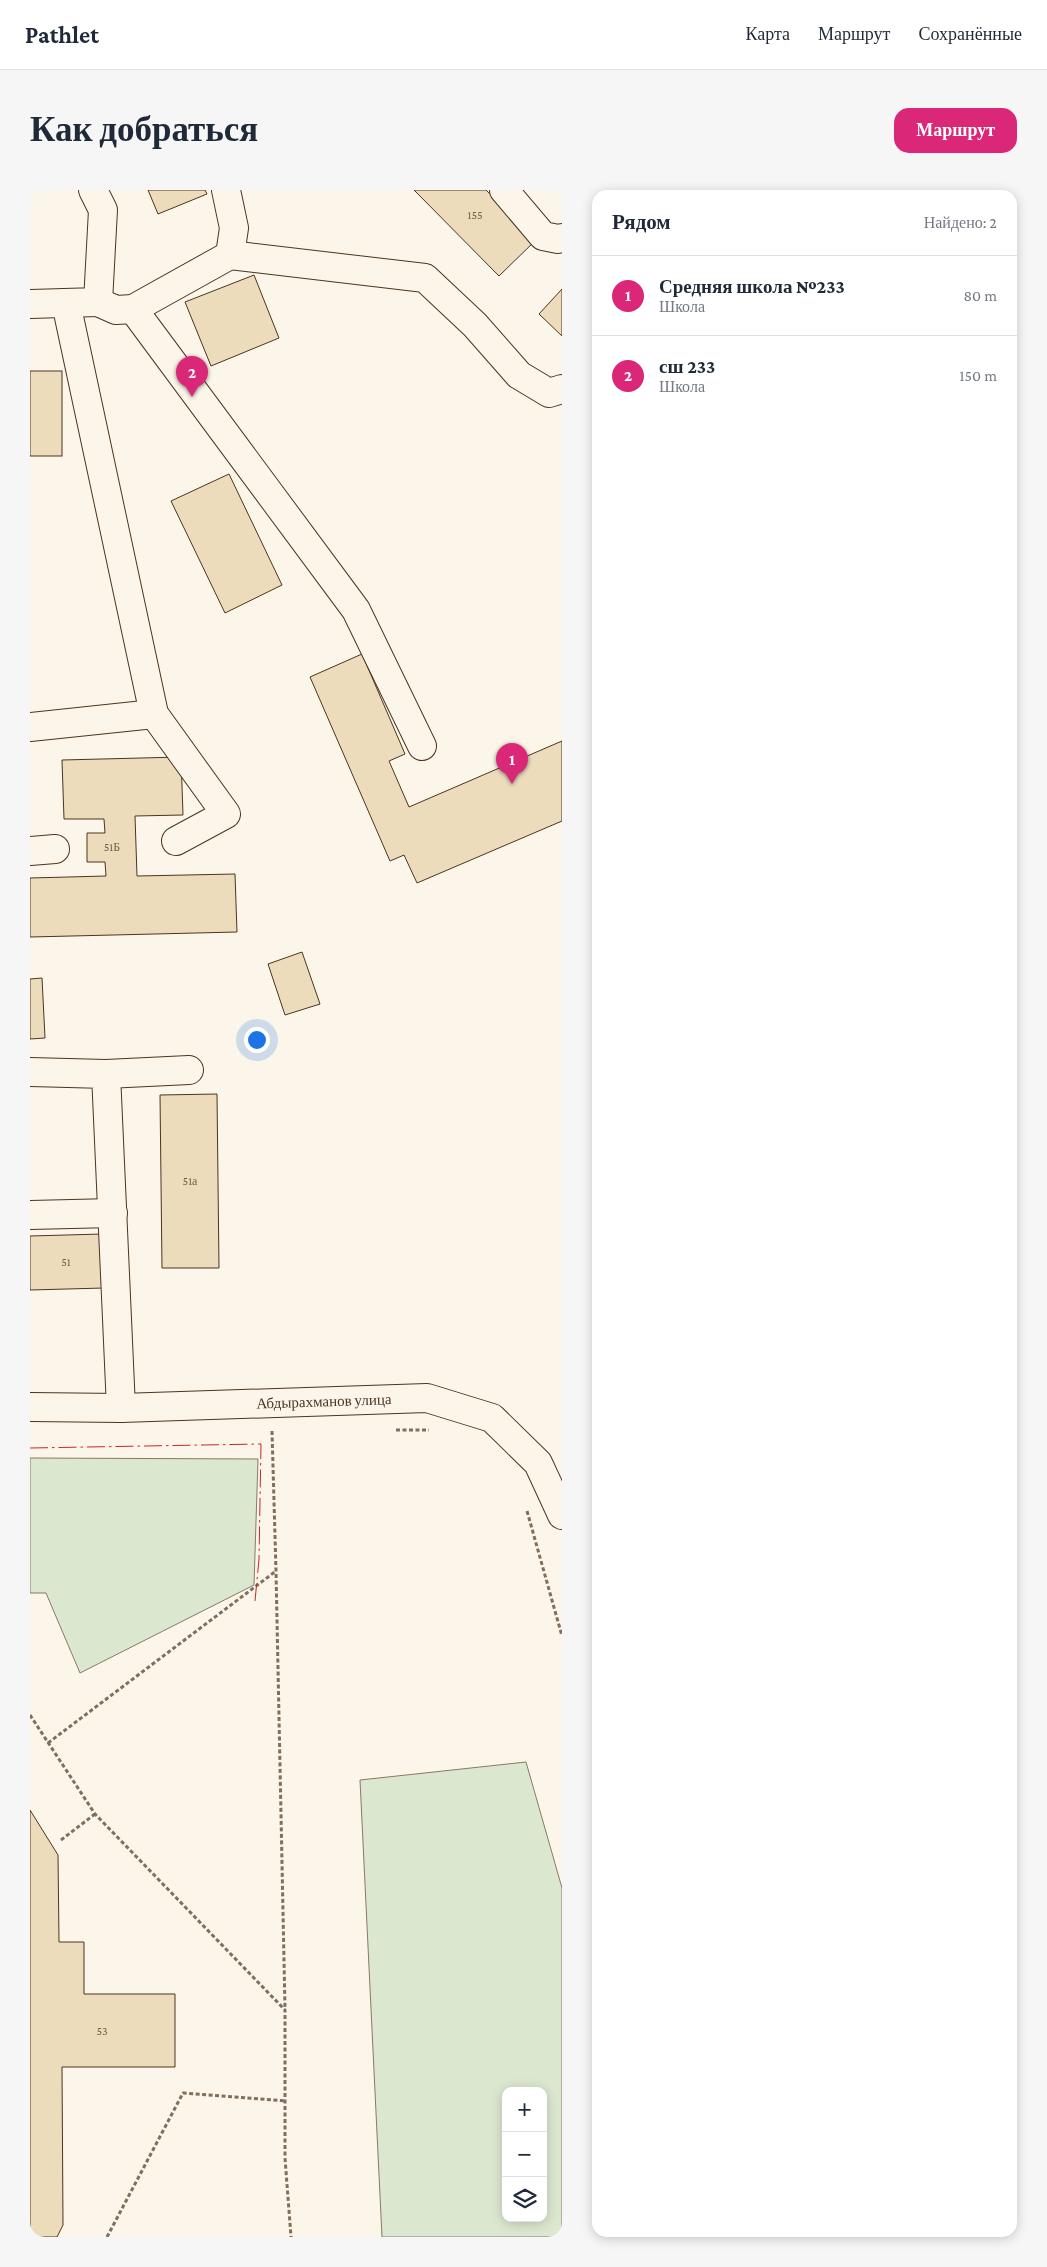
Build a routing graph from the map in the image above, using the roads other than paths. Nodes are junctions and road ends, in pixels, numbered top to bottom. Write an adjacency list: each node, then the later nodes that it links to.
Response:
1 (93, 190): 6 (street)
2 (226, 190): 5 (street)
3 (504, 190): 4 (street)
4 (562, 238)
5 (230, 255): 9 (street); 10 (street)
6 (98, 302): 7 (street); 9 (street)
7 (66, 303): 8 (street); 11 (street)
8 (30, 304)
9 (133, 308): 13 (street)
10 (562, 389)
11 (154, 714): 12 (street); 14 (street)
12 (30, 727)
13 (422, 746)
14 (176, 841)
15 (189, 1070): 17 (street)
16 (30, 1072): 17 (street)
17 (106, 1074): 18 (street)
18 (113, 1213): 19 (street); 21 (street)
19 (30, 1215)
20 (30, 1407): 21 (street, Абдырахманов улица)
21 (122, 1408): 22 (street, Абдырахманов улица)
22 (562, 1515)

